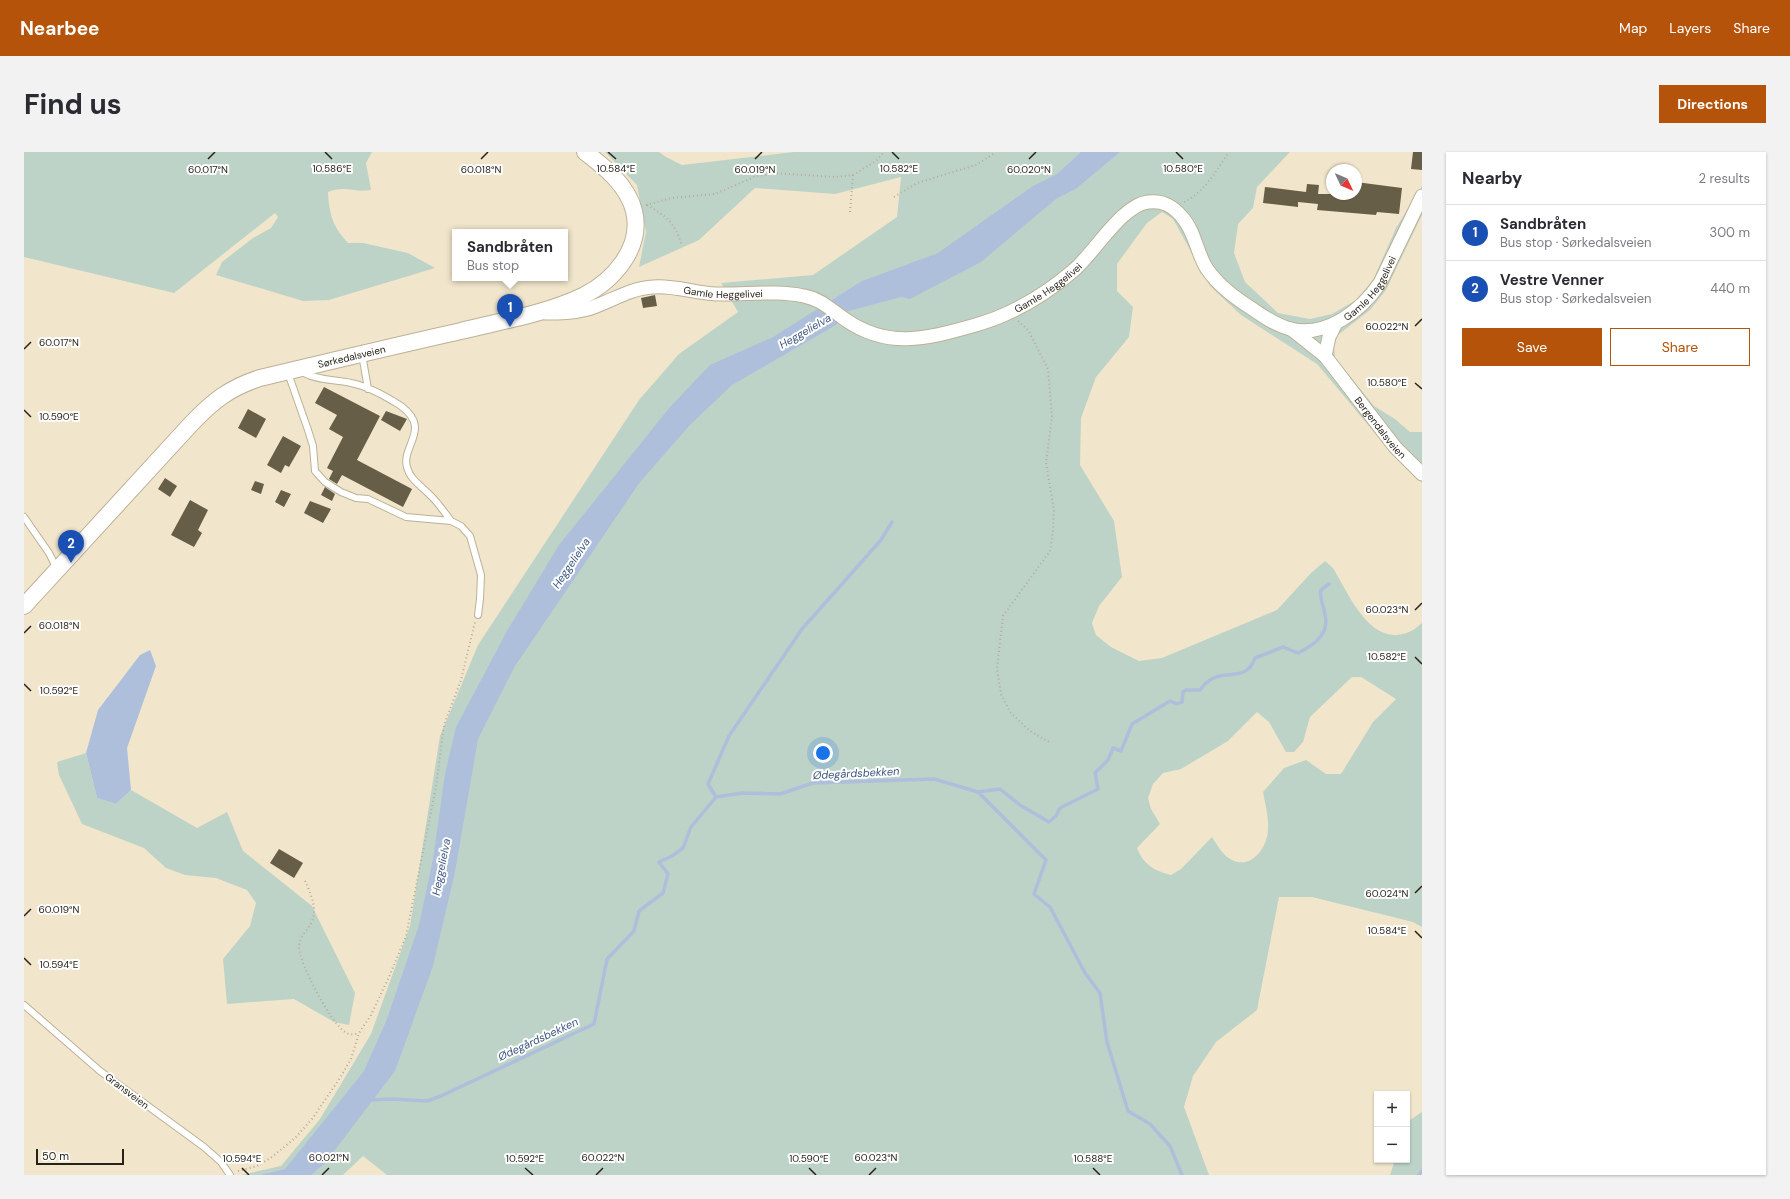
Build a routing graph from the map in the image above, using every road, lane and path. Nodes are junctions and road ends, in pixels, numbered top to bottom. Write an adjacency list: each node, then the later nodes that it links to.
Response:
1 (585, 152): 5 (street, Sørkedalsveien)
2 (884, 152): 6 (path)
3 (1229, 152): 9 (path)
4 (995, 153): 7 (path)
5 (601, 159): 10 (street, Sørkedalsveien)
6 (854, 175): 10 (path); 11 (path)
7 (894, 196)
8 (1422, 196): 15 (street, Gamle Heggelivei)
9 (1174, 207): 13 (street, Gamle Heggelivei); 16 (street, Gamle Heggelivei)
10 (641, 208): 12 (path); 14 (street, Sørkedalsveien)
11 (850, 212)
12 (682, 246)
13 (1008, 312): 14 (street, Gamle Heggelivei); 27 (path)
14 (537, 313): 17 (street, Sørkedalsveien)
15 (1336, 323): 16 (street, Gamle Heggelivei); 18 (street)
16 (1291, 329): 18 (street, Bergendalsveien)
17 (362, 354): 19 (street, Sørkedalsveien); 20 (lane)
18 (1325, 356): 21 (street, Bergendalsveien)
19 (295, 370): 20 (lane); 23 (lane); 24 (street, Sørkedalsveien)
20 (368, 389): 23 (lane)
21 (1422, 474)
22 (24, 517): 24 (lane)
23 (451, 521): 26 (lane)
24 (57, 570): 25 (street, Sørkedalsveien)
25 (24, 606)
26 (478, 615): 30 (path)
27 (1051, 743)
28 (305, 881): 30 (path)
29 (24, 1005): 31 (lane, Gransveien)
30 (359, 1033): 31 (path)
31 (229, 1173)

